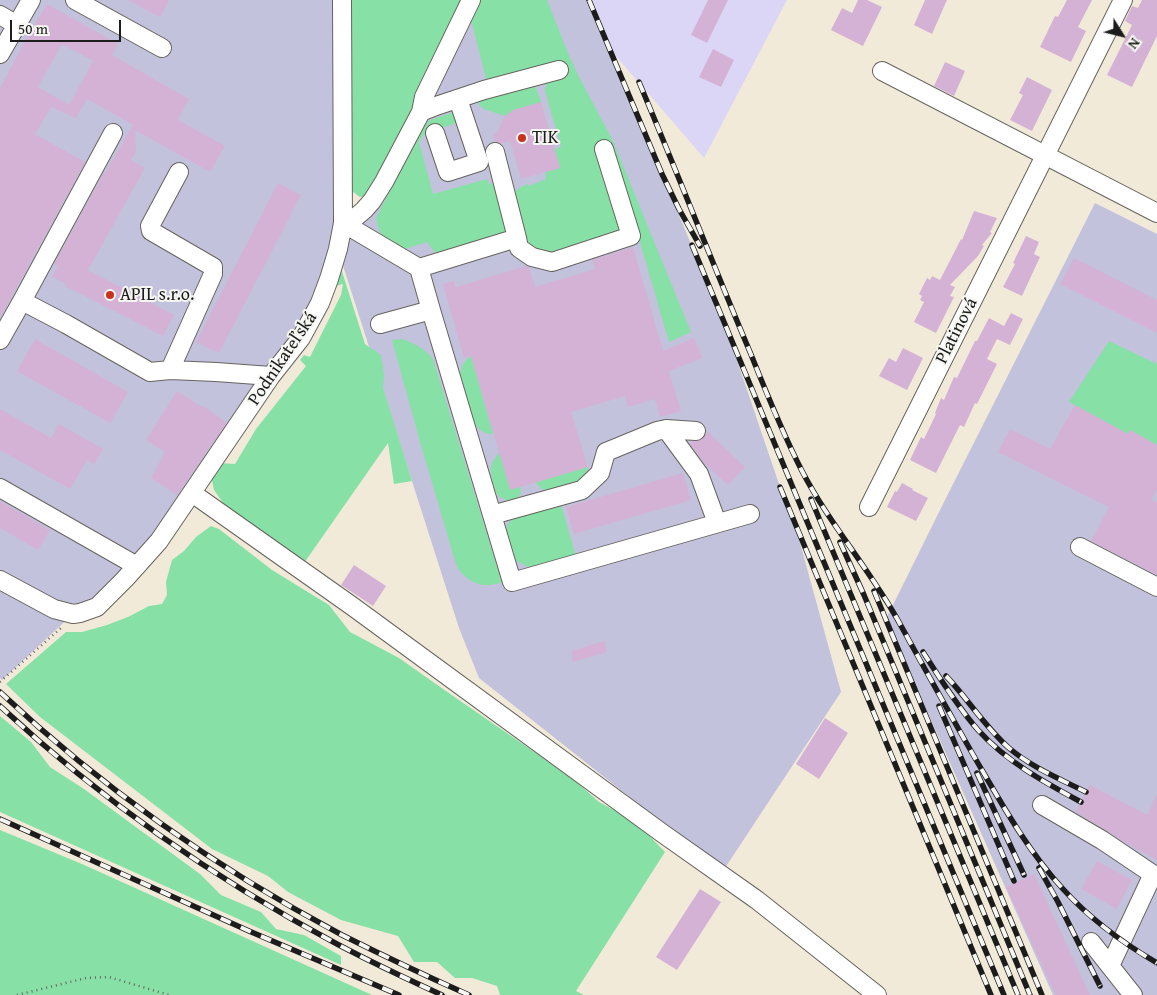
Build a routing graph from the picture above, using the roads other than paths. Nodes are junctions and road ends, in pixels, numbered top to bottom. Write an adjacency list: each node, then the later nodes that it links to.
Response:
1 (31, 0): 7 (street)
2 (74, 0): 8 (street)
3 (342, 0): 21 (street, Podnikateľská)
4 (471, 0): 13 (street)
5 (1123, 0): 18 (street, Platinová)
6 (0, 15): 7 (street)
7 (17, 25): 9 (street)
8 (162, 48)
9 (0, 54)
10 (560, 70): 12 (street)
11 (882, 71): 18 (street)
12 (458, 99): 13 (street); 15 (street)
13 (421, 112): 21 (street)
14 (113, 133): 24 (street)
15 (435, 133)
16 (604, 149): 22 (street)
17 (495, 152): 22 (street)
18 (1045, 155): 20 (street); 34 (street, Platinová)
19 (179, 172): 28 (street)
20 (1157, 213)
21 (343, 223): 23 (street); 29 (street, Podnikateľská)
22 (517, 238): 23 (street)
23 (419, 268): 25 (street)
24 (22, 301): 27 (street); 28 (street)
25 (431, 310): 26 (street); 36 (street)
26 (380, 324)
27 (0, 340)
28 (170, 370): 29 (street)
29 (271, 376): 33 (street, Podnikateľská)
30 (666, 429): 31 (street); 36 (street); 37 (street)
31 (696, 431)
32 (0, 488): 39 (street)
33 (192, 493): 39 (street, Podnikateľská); 46 (street)
34 (869, 507)
35 (750, 514): 37 (street)
36 (492, 515): 37 (street)
37 (717, 523)
38 (1080, 547): 41 (street)
39 (137, 566): 40 (street, Podnikateľská)
40 (0, 580)
41 (1157, 587)
42 (1042, 805): 43 (street)
43 (1155, 875): 45 (street)
44 (1091, 942): 45 (street)
45 (1110, 966): 47 (street)
46 (877, 995)
47 (1133, 995)

